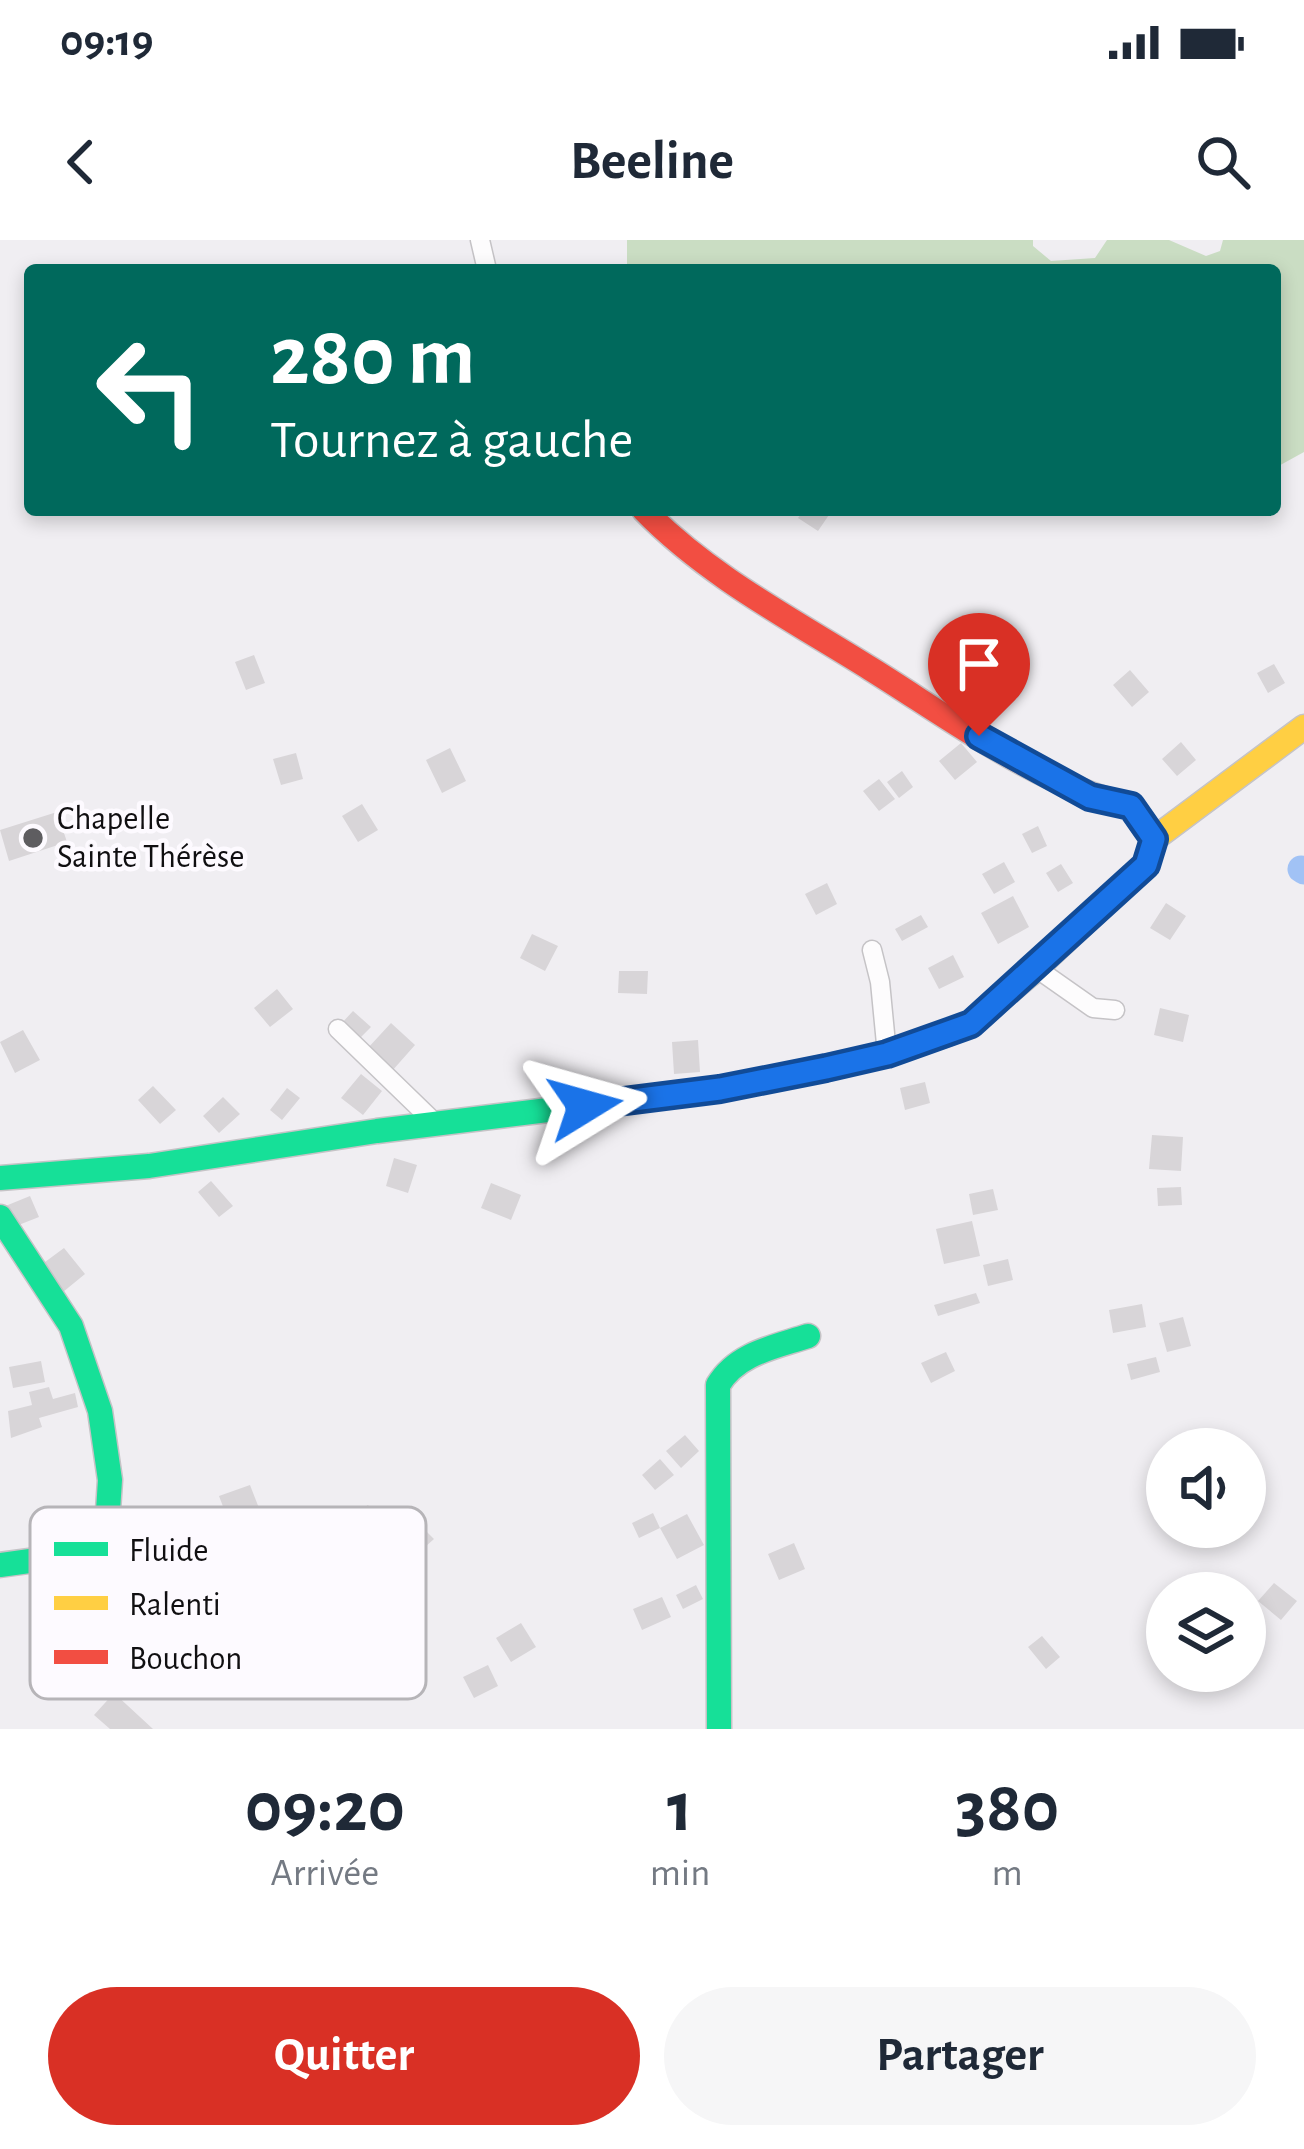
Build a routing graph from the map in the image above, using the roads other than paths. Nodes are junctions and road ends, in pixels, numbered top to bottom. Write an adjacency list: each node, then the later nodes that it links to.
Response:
1 (650, 516): 3 (street)
2 (1304, 727): 3 (street)
3 (1154, 839): 5 (street)
4 (872, 950): 8 (street)
5 (1036, 968): 6 (street); 8 (street)
6 (1115, 1010)
7 (338, 1029): 9 (street)
8 (887, 1054): 9 (street)
9 (436, 1124): 10 (street)
10 (0, 1178)
11 (0, 1217): 13 (street)
12 (808, 1336): 16 (street)
13 (107, 1507)
14 (30, 1561): 15 (street)
15 (0, 1565)
16 (719, 1729)

